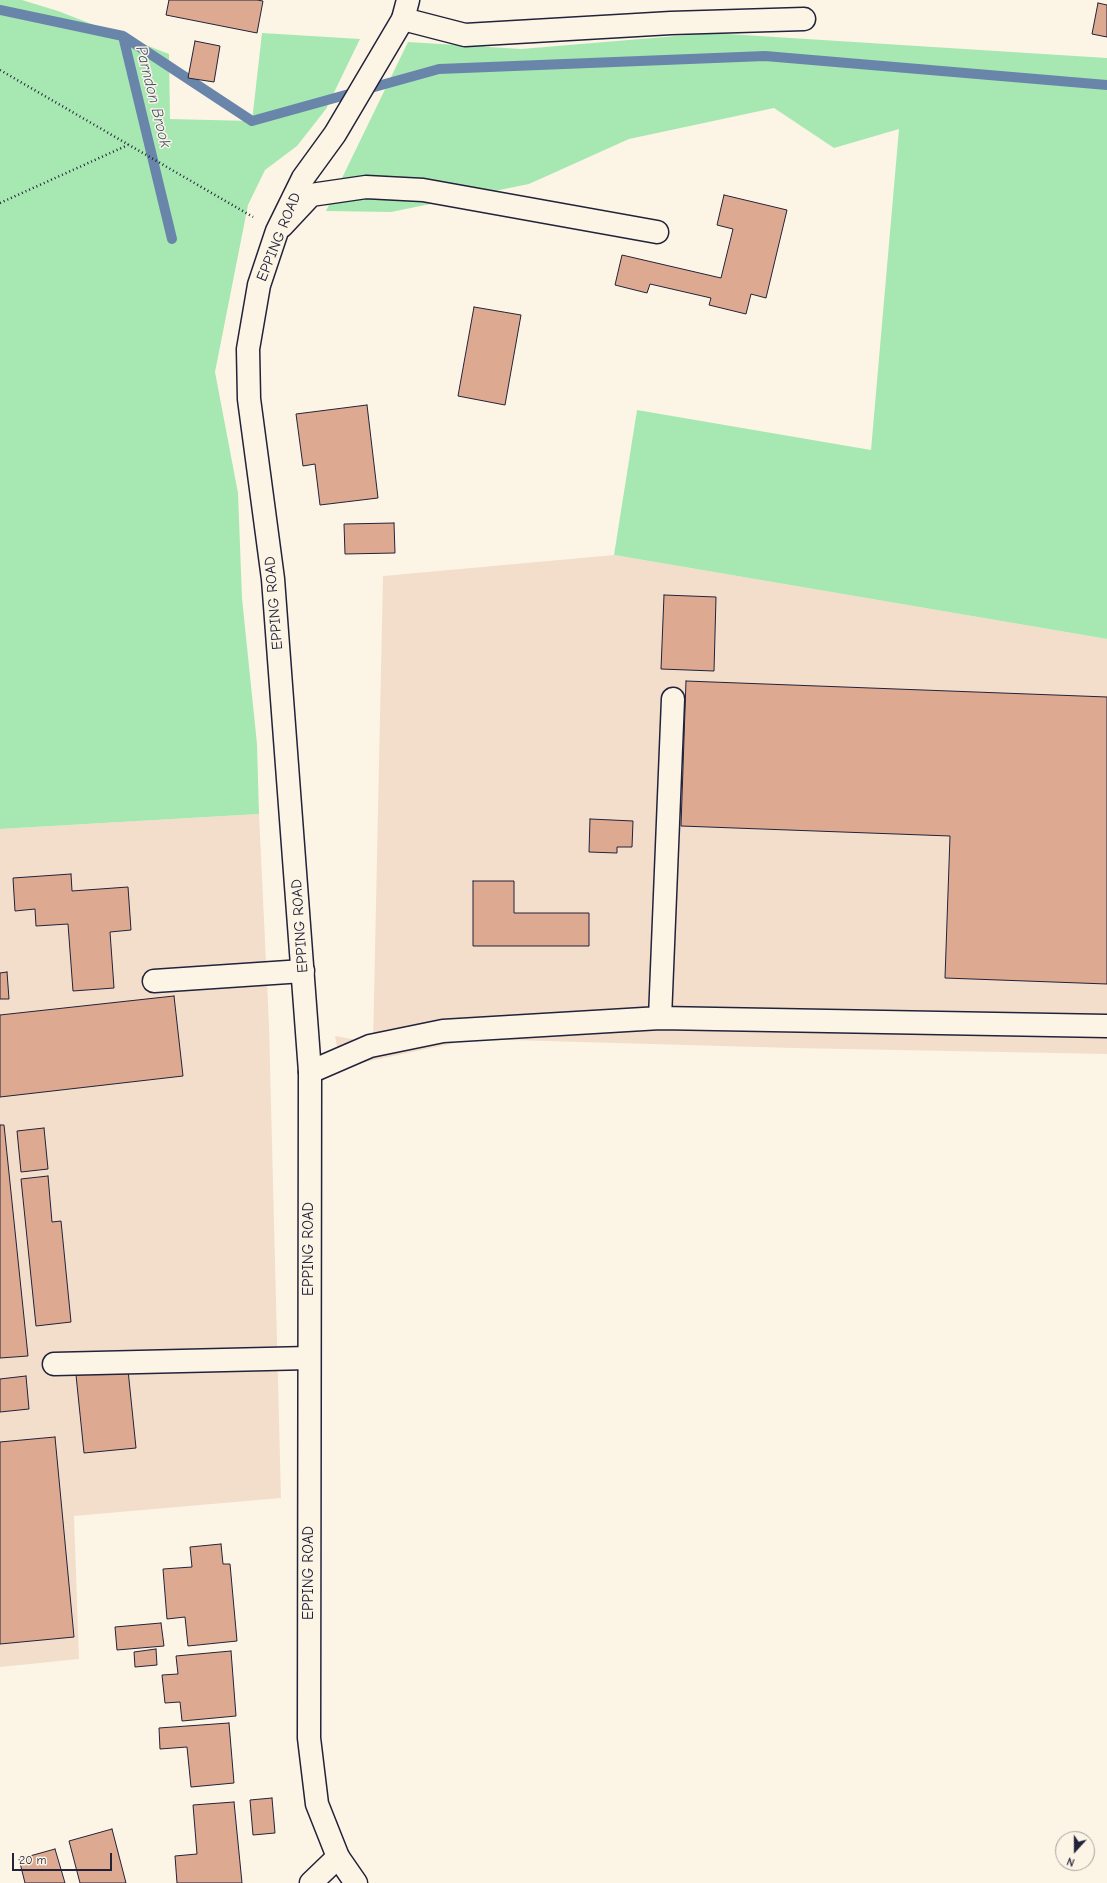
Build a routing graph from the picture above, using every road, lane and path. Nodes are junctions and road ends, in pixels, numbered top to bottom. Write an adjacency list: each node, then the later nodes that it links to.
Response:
1 (405, 10): 2 (main road); 6 (main road, EPPING ROAD)
2 (804, 19)
3 (0, 70): 4 (path)
4 (128, 145): 5 (path); 6 (path)
5 (0, 203)
6 (278, 231): 7 (main road); 9 (main road, EPPING ROAD)
7 (657, 232)
8 (673, 699): 11 (main road)
9 (303, 971): 10 (main road); 13 (main road, EPPING ROAD)
10 (154, 981)
11 (660, 1018): 12 (main road); 13 (main road)
12 (1107, 1026)
13 (310, 1072): 14 (main road, EPPING ROAD)
14 (309, 1358): 15 (main road); 16 (main road, EPPING ROAD)
15 (54, 1364)
16 (338, 1857): 17 (main road); 18 (main road, EPPING ROAD)
17 (311, 1883)
18 (356, 1883)

